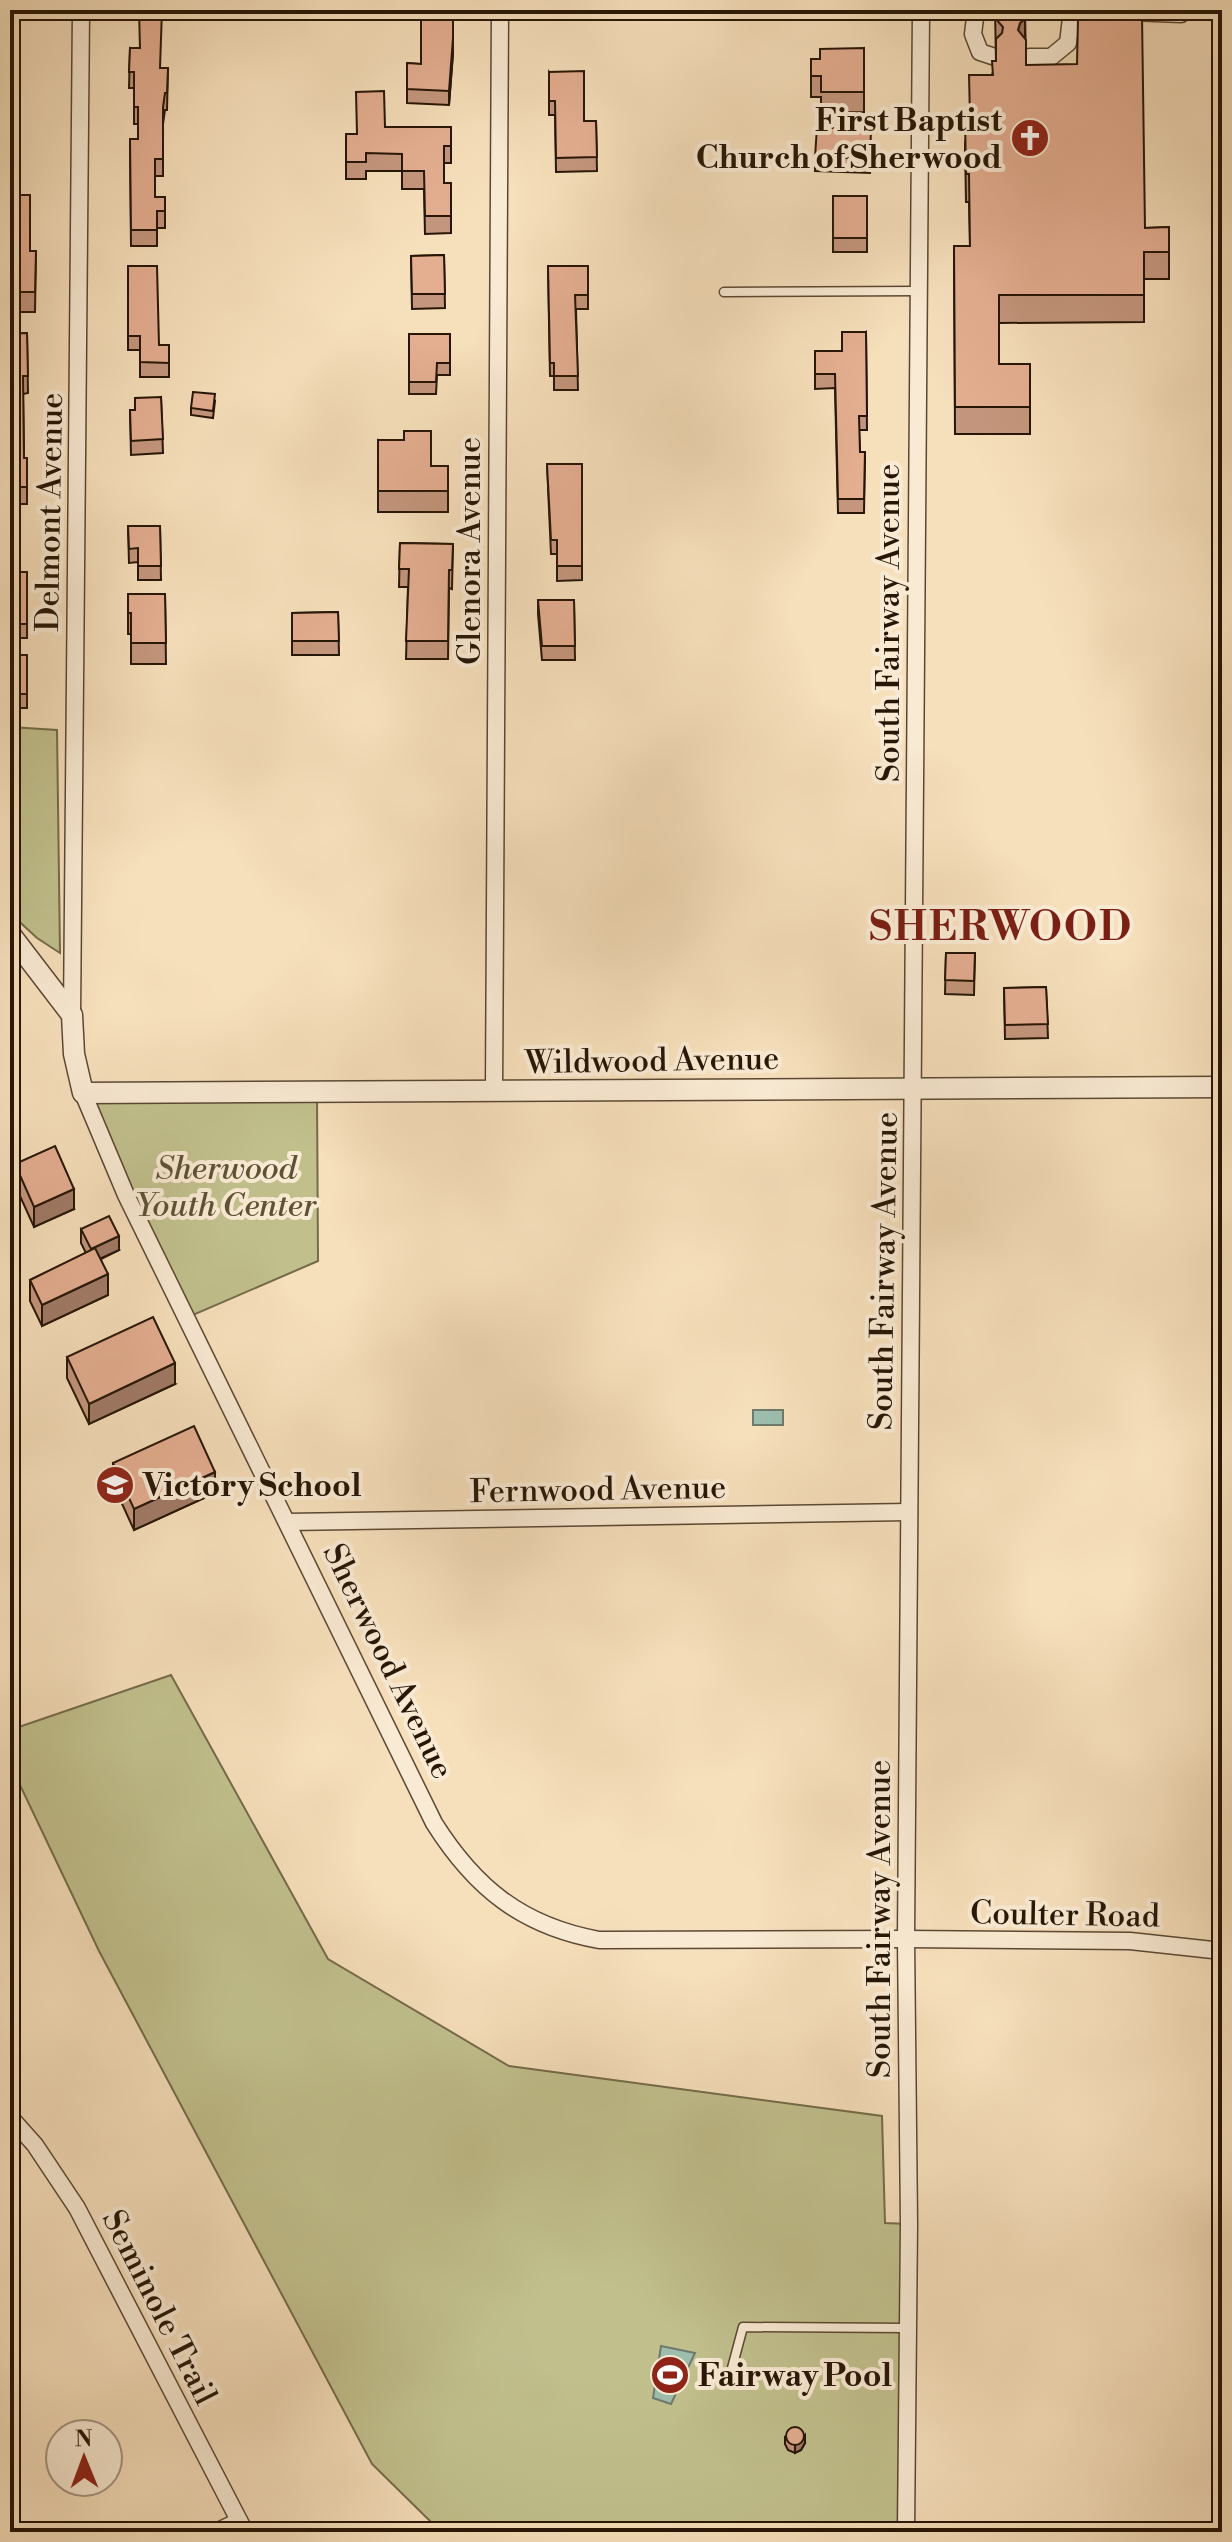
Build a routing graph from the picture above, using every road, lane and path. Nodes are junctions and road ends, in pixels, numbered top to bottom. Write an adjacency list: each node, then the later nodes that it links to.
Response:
1 (81, 10): 13 (street, Delmont Avenue)
2 (500, 10): 16 (street, Glenora Avenue)
3 (921, 10): 10 (street, South Fairway Avenue)
4 (976, 10): 8 (street)
5 (1072, 10): 9 (street)
6 (1079, 10): 7 (street)
7 (1181, 10)
8 (992, 56)
9 (1029, 57)
10 (919, 291): 11 (lane); 15 (street, South Fairway Avenue)
11 (724, 292)
12 (10, 934): 13 (street)
13 (72, 1015): 17 (street, Sherwood Avenue)
14 (1222, 1087): 15 (street, Wildwood Avenue)
15 (913, 1088): 16 (street, Wildwood Avenue); 18 (street, South Fairway Avenue)
16 (494, 1092): 17 (street, Wildwood Avenue)
17 (83, 1093): 19 (street, Sherwood Avenue)
18 (909, 1512): 19 (street, Fernwood Avenue); 20 (street, South Fairway Avenue)
19 (288, 1522): 20 (street, Sherwood Avenue)
20 (906, 1939): 21 (street, Coulter Road); 23 (street, South Fairway Avenue)
21 (1222, 1951)
22 (10, 2117): 25 (street, Seminole Trail)
23 (908, 2328): 24 (lane); 27 (street, South Fairway Avenue)
24 (732, 2368)
25 (242, 2526): 26 (street)
26 (216, 2532)
27 (906, 2532)

